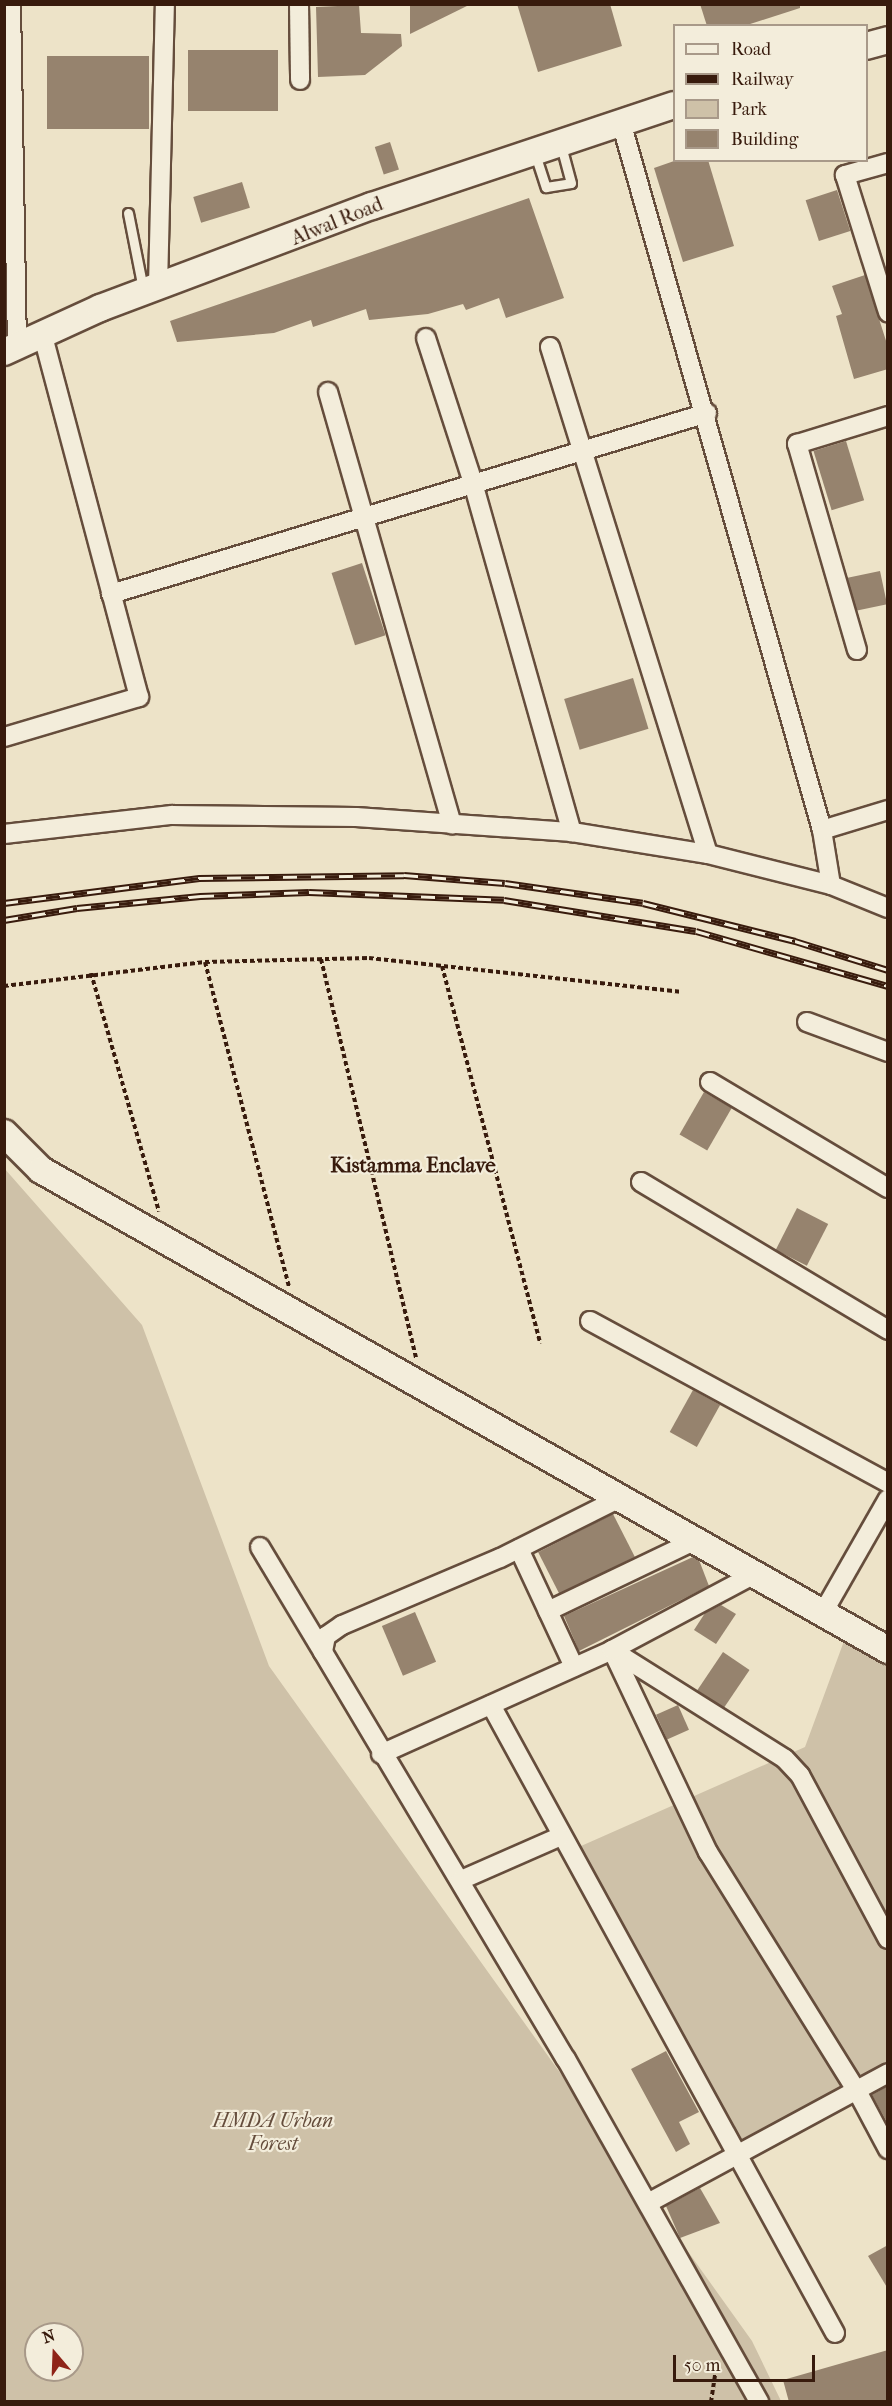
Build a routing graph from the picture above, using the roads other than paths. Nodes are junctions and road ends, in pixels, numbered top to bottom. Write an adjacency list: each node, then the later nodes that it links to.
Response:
1 (10, 4): 18 (street)
2 (165, 4): 13 (street)
3 (299, 4): 6 (street)
4 (888, 40): 5 (street)
5 (868, 46)
6 (300, 80)
7 (673, 106): 8 (street, Alwal Road)
8 (621, 122): 9 (street, Alwal Road); 20 (street)
9 (560, 142): 10 (street, Alwal Road); 10 (lane)
10 (534, 151): 13 (street, Alwal Road)
11 (888, 163): 14 (street)
12 (128, 213): 13 (lane)
13 (151, 288): 15 (street, Alwal Road)
14 (888, 312)
15 (42, 333): 18 (street, Alwal Road); 25 (street)
16 (426, 338): 23 (street)
17 (550, 347): 22 (street)
18 (11, 348)
19 (328, 392): 24 (street)
20 (707, 413): 22 (street); 30 (street)
21 (888, 416): 26 (street)
22 (584, 450): 23 (street); 33 (street)
23 (473, 483): 24 (street); 31 (street)
24 (365, 518): 25 (street); 29 (street)
25 (111, 594): 27 (street)
26 (857, 650)
27 (4, 737)
28 (888, 810): 30 (street)
29 (452, 825): 31 (street); 32 (street)
30 (822, 830): 34 (street)
31 (572, 832): 33 (street)
32 (4, 834)
33 (708, 854): 34 (street)
34 (831, 885): 35 (street)
35 (888, 908)
36 (807, 1022): 37 (street)
37 (888, 1052)
38 (710, 1082): 41 (street)
39 (4, 1133): 45 (street)
40 (640, 1182): 43 (street)
41 (888, 1188)
42 (590, 1321): 44 (street)
43 (888, 1330)
44 (888, 1483)
45 (622, 1497): 47 (street); 49 (street)
46 (888, 1498): 52 (street)
47 (696, 1540): 50 (street); 51 (street)
48 (260, 1547): 55 (street)
49 (519, 1549): 51 (street); 55 (street)
50 (753, 1575): 52 (street); 53 (street)
51 (548, 1611): 56 (street)
52 (824, 1611): 54 (street)
53 (612, 1650): 56 (street); 61 (street); 63 (street)
54 (888, 1650)
55 (323, 1652): 58 (street)
56 (574, 1667): 57 (street)
57 (491, 1705): 58 (street); 59 (street)
58 (381, 1754): 60 (street)
59 (559, 1837): 60 (street); 65 (street)
60 (461, 1880): 66 (street)
61 (888, 1939)
62 (888, 2073): 63 (street)
63 (857, 2091): 64 (street); 65 (street)
64 (888, 2149)
65 (740, 2154): 66 (street); 67 (street)
66 (648, 2203): 68 (street)
67 (835, 2333)
68 (759, 2402)

